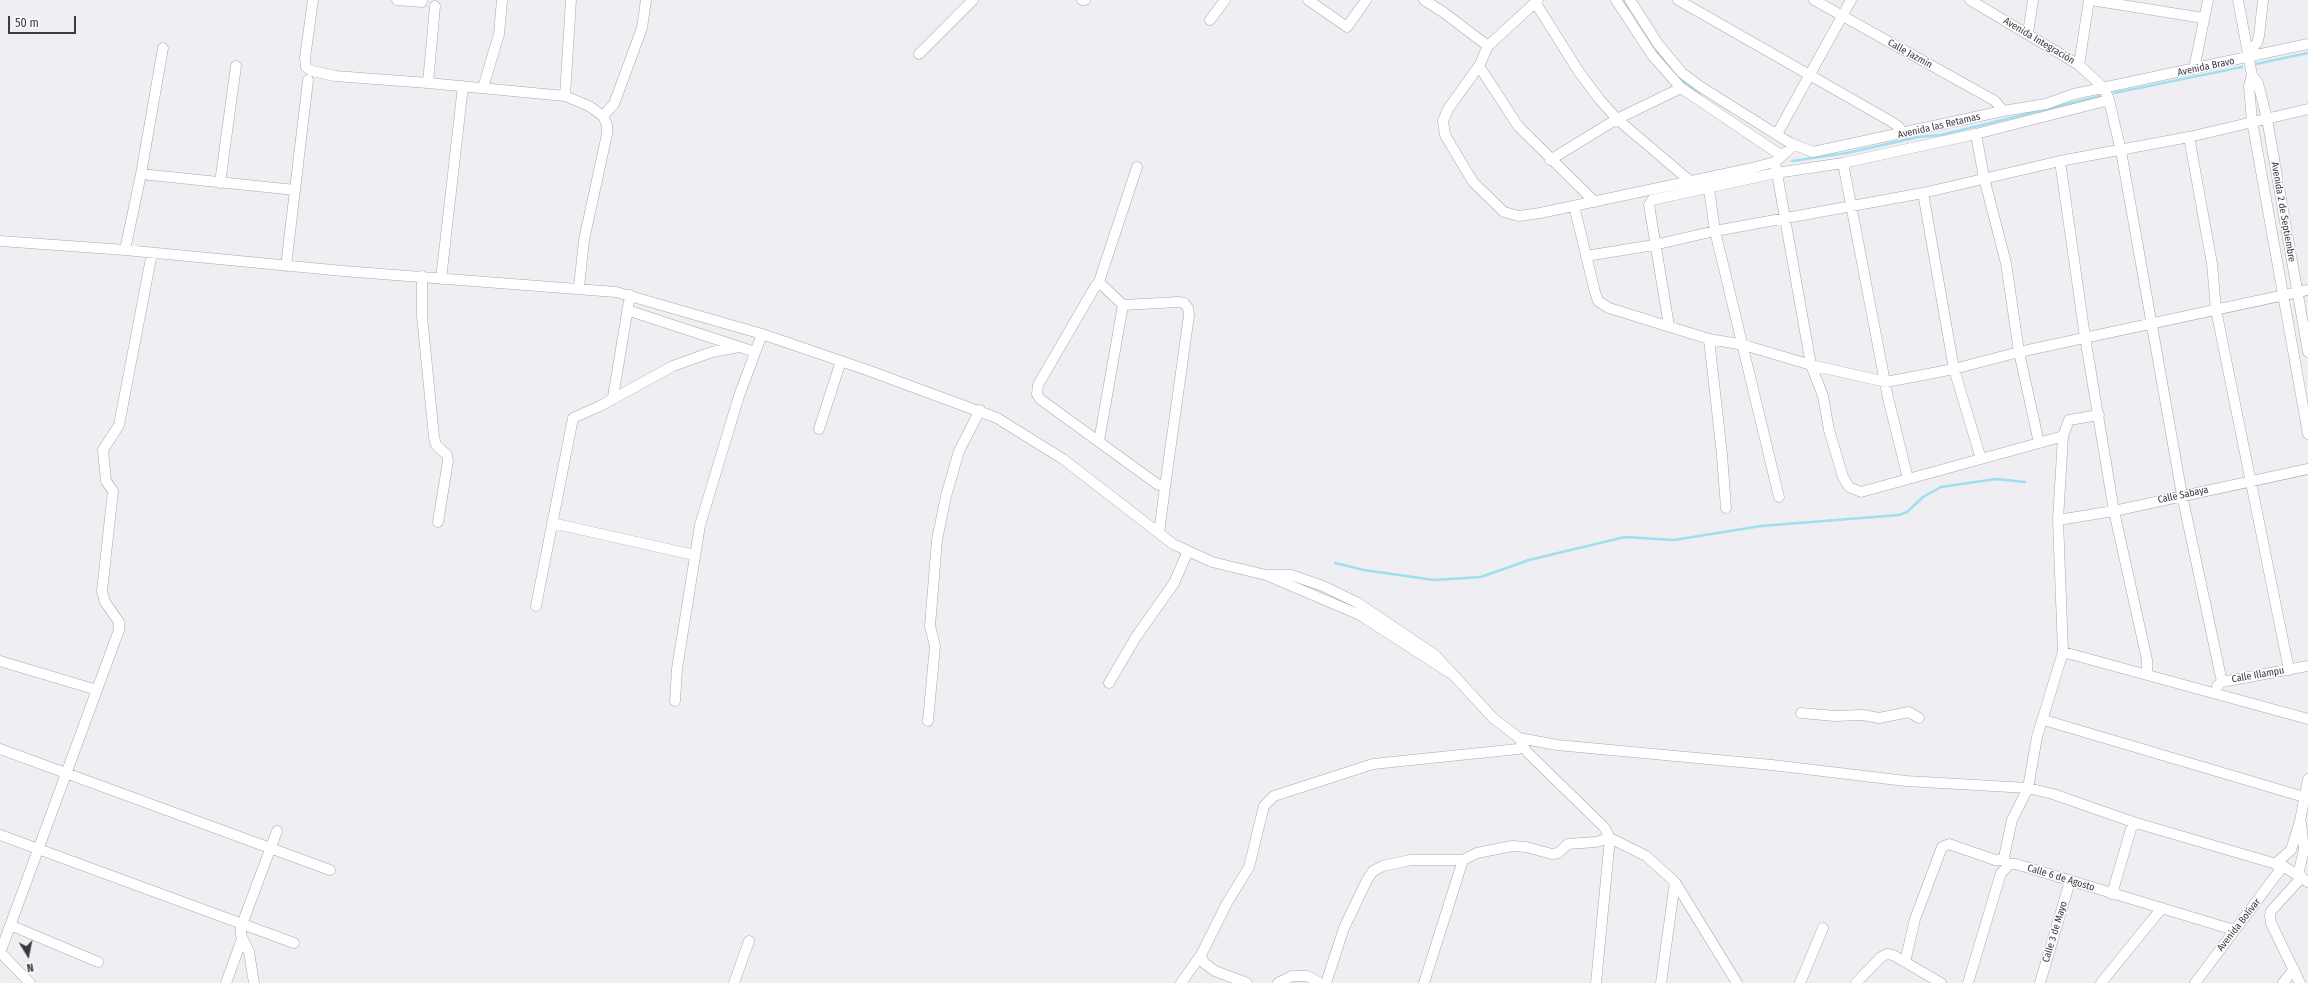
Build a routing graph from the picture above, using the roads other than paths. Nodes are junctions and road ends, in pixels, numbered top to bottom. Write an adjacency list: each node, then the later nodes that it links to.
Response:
1 (313, 0): 41 (street)
2 (397, 0): 23 (street)
3 (502, 0): 43 (street)
4 (571, 0): 46 (street)
5 (646, 0): 50 (street)
6 (973, 0): 32 (street)
7 (1225, 0): 27 (street)
8 (1308, 0): 9 (street)
9 (1366, 0)
10 (1424, 0): 30 (street)
11 (1616, 0): 44 (street)
12 (1630, 0): 54 (street, Avenida las Retamas)
13 (1678, 0): 38 (street)
14 (1814, 0): 25 (street, Calle Jazmín)
15 (1851, 0): 25 (street)
16 (1970, 0): 28 (street, Avenida Integración)
17 (2033, 0): 28 (street)
18 (2090, 0): 26 (street); 34 (street)
19 (2208, 0): 26 (street)
20 (2238, 0): 33 (street)
21 (2263, 0): 33 (street)
22 (1537, 1): 30 (street); 51 (street)
23 (422, 2)
24 (435, 6): 41 (street)
25 (1842, 16): 38 (street); 49 (street, Calle Jazmín)
26 (2204, 18): 37 (street)
27 (1210, 20)
28 (2028, 33): 34 (street, Avenida Integración)
29 (2308, 44): 33 (street, Avenida Bravo)
30 (1488, 46): 36 (street)
31 (163, 48): 66 (street)
32 (919, 54)
33 (2248, 54): 37 (street, Avenida Bravo); 39 (street)
34 (2079, 65): 45 (street, Avenida Integración)
35 (236, 66): 69 (street)
36 (1479, 66): 61 (street); 74 (street)
37 (2194, 69): 45 (street, Avenida Bravo)
38 (1809, 74): 54 (street); 55 (street)
39 (2252, 75): 52 (street, Avenida 2 de Septiembre); 53 (street)
40 (308, 80): 71 (street)
41 (428, 82): 42 (street)
42 (462, 86): 43 (street); 85 (street)
43 (484, 88): 46 (street)
44 (1681, 88): 51 (street); 60 (street)
45 (2104, 88): 47 (street); 49 (street, Avenida las Retamas)
46 (565, 96): 50 (street)
47 (2109, 100): 56 (street); 59 (street)
48 (2308, 109): 52 (street)
49 (2003, 111): 55 (street, Avenida las Retamas)
50 (603, 116): 87 (street)
51 (1617, 119): 61 (street); 68 (street)
52 (2267, 119): 53 (street); 89 (street, Avenida 2 de Septiembre)
53 (2252, 121): 57 (street); 91 (street)
54 (1777, 134): 58 (street, Avenida las Retamas)
55 (1903, 134): 58 (street, Avenida las Retamas)
56 (1976, 134): 63 (street); 67 (street)
57 (2189, 137): 59 (street); 94 (street)
58 (1794, 145): 60 (street)
59 (2120, 151): 62 (street); 95 (street)
60 (1778, 159): 65 (street); 68 (street)
61 (1550, 160): 73 (street)
62 (2060, 161): 67 (street); 98 (street)
63 (1843, 163): 65 (street); 75 (street)
64 (1137, 167): 86 (street)
65 (1776, 173): 70 (street); 76 (street)
66 (141, 174): 69 (street); 80 (street)
67 (1984, 178): 72 (street); 103 (street)
68 (1690, 181): 73 (street)
69 (220, 183): 71 (street)
70 (1709, 189): 77 (street); 79 (street)
71 (296, 190): 83 (street)
72 (1924, 193): 75 (street); 107 (street)
73 (1595, 202): 74 (street)
74 (1574, 206): 82 (street)
75 (1852, 206): 76 (street); 108 (street)
76 (1787, 219): 77 (street); 106 (street)
77 (1715, 231): 79 (street); 100 (street)
78 (0, 241): 80 (street)
79 (1654, 245): 82 (street); 96 (street)
80 (125, 250): 81 (street)
81 (152, 253): 83 (street); 140 (street)
82 (1586, 256): 96 (street)
83 (286, 266): 84 (street)
84 (422, 276): 85 (street); 127 (street)
85 (441, 279): 87 (street)
86 (1098, 285): 92 (street); 115 (street)
87 (579, 287): 90 (street)
88 (2308, 290): 89 (street)
89 (2297, 292): 91 (street); 104 (street, Avenida 2 de Septiembre)
90 (630, 295): 93 (street); 97 (street)
91 (2283, 296): 94 (street); 113 (street)
92 (1123, 304): 115 (street); 121 (street)
93 (627, 310): 101 (street); 109 (street)
94 (2216, 310): 95 (street); 120 (street)
95 (2151, 324): 98 (street); 122 (street)
96 (1669, 326): 99 (street)
97 (762, 334): 102 (street); 105 (street)
98 (2085, 337): 103 (street); 111 (street)
99 (1708, 339): 100 (street); 124 (street)
100 (1744, 345): 106 (street); 123 (street)
101 (739, 347): 102 (street); 109 (street)
102 (755, 352): 131 (street)
103 (2019, 352): 107 (street); 116 (street)
104 (2308, 352)
105 (841, 361): 110 (street); 112 (street)
106 (1811, 365): 108 (street); 119 (street)
107 (1954, 369): 108 (street); 117 (street)
108 (1886, 382): 119 (street)
109 (613, 397): 128 (street)
110 (980, 410): 129 (street); 147 (street)
111 (2099, 415): 114 (street); 125 (street)
112 (819, 429)
113 (2308, 434)
114 (2063, 436): 116 (street); 126 (street)
115 (1099, 441): 121 (street)
116 (2039, 443): 117 (street)
117 (1981, 459): 119 (street)
118 (2308, 469): 120 (street, Calle Sabaya)
119 (1908, 479)
120 (2251, 481): 122 (street, Calle Sabaya); 136 (street)
121 (1166, 487): 129 (street)
122 (2182, 495): 125 (street, Calle Sabaya); 139 (street)
123 (1779, 497)
124 (1726, 508)
125 (2114, 510): 126 (street, Calle Sabaya); 137 (street)
126 (2058, 520): 133 (street)
127 (438, 522)
128 (552, 523): 131 (street); 132 (street)
129 (1159, 533): 130 (street)
130 (1188, 551): 138 (street); 148 (street)
131 (694, 555): 142 (street)
132 (536, 606)
133 (2063, 652): 137 (street); 146 (street)
134 (0, 661): 140 (street)
135 (2308, 666): 136 (street, Calle Illampu)
136 (2289, 670): 139 (street, Calle Illampu)
137 (2147, 673): 141 (street)
138 (1109, 682)
139 (2222, 682): 141 (street, Calle Illampu)
140 (97, 690): 150 (street)
141 (2212, 692): 145 (street)
142 (675, 701)
143 (1801, 713): 144 (street)
144 (1919, 718)
145 (2308, 719)
146 (2044, 720): 152 (street); 153 (street)
147 (928, 721)
148 (1522, 742): 152 (street); 158 (street); 178 (street)
149 (0, 749): 150 (street)
150 (66, 774): 159 (street); 160 (street)
151 (2308, 779): 153 (street)
152 (2028, 788): 155 (street); 162 (street)
153 (2304, 796): 154 (street)
154 (2300, 821): 163 (street, Avenida Bolívar); 165 (street)
155 (2133, 822): 163 (street); 168 (street)
156 (277, 831): 159 (street)
157 (0, 835): 160 (street)
158 (1610, 838): 161 (street); 167 (street); 193 (street)
159 (270, 849): 164 (street); 170 (street)
160 (40, 850): 170 (street); 171 (street)
161 (1462, 860): 191 (street); 192 (street)
162 (2006, 863): 166 (street, Calle 6 de Agosto); 180 (street, Calle 6 de Agosto); 198 (street)
163 (2279, 865): 165 (street); 173 (street, Avenida Bolívar)
164 (330, 870)
165 (2303, 878): 181 (street)
166 (2070, 881): 168 (street, Calle 6 de Agosto); 199 (street, Calle 3 de Mayo)
167 (1675, 882): 194 (street); 195 (street)
168 (2112, 894): 169 (street, Calle 6 de Agosto)
169 (2162, 908): 173 (street, Calle 6 de Agosto); 200 (street)
170 (242, 924): 174 (street); 176 (street)
171 (10, 925): 177 (street); 179 (street)
172 (1823, 928): 196 (street)
173 (2234, 930): 201 (street, Avenida Bolívar)
174 (242, 939): 184 (street); 185 (street)
175 (749, 941): 186 (street)
176 (294, 943)
177 (0, 953): 183 (street)
178 (1201, 955): 187 (street); 188 (street)
179 (98, 962)
180 (1905, 962): 182 (street); 197 (street)
181 (2294, 970): 202 (street); 203 (street)
182 (1858, 982)
183 (30, 983)
184 (226, 983)
185 (254, 983)
186 (734, 983)
187 (1181, 983)
188 (1247, 983)
189 (1278, 983): 190 (street)
190 (1320, 983)
191 (1326, 983)
192 (1424, 983)
193 (1596, 983)
194 (1661, 983)
195 (1736, 983)
196 (1800, 983)
197 (1941, 983)
198 (1968, 983)
199 (2040, 983)
200 (2102, 983)
201 (2195, 983)
202 (2283, 983)
203 (2300, 983)

